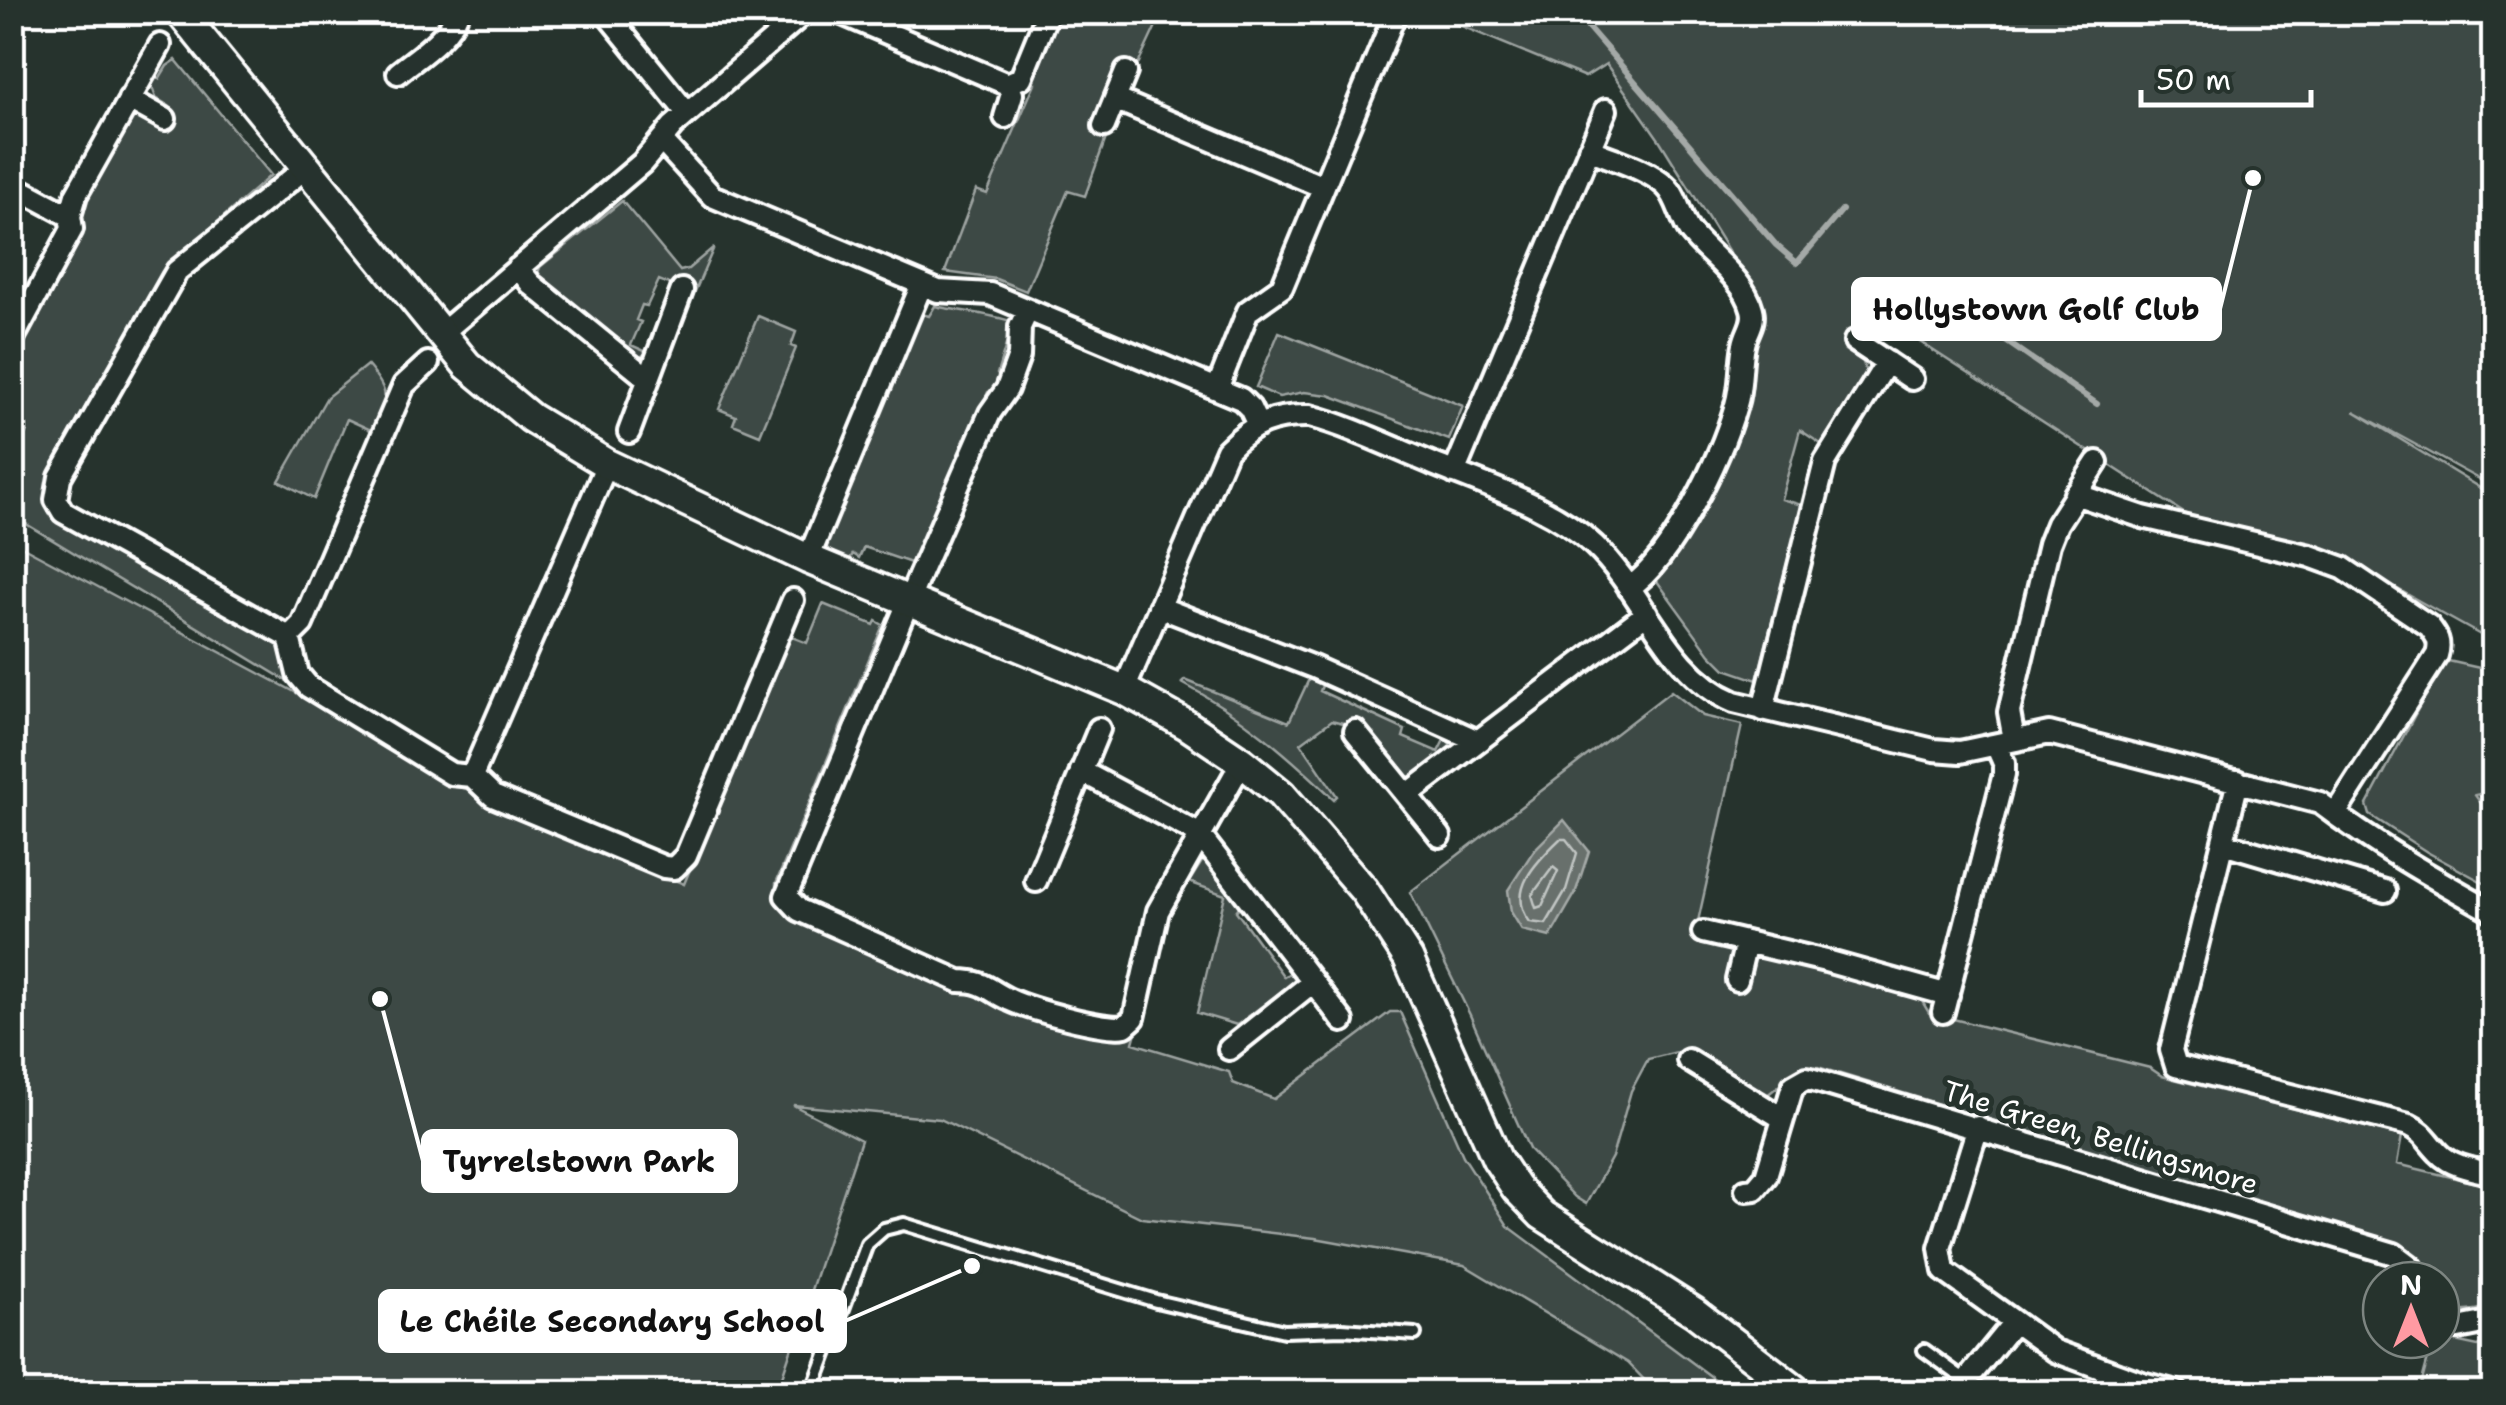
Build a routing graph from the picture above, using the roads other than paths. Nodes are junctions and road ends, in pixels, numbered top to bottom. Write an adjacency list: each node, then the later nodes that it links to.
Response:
1 (180, 12): 21 (street)
2 (458, 12): 10 (street)
3 (604, 12): 15 (street)
4 (805, 12): 15 (street)
5 (838, 12): 11 (street)
6 (1048, 12): 11 (street)
7 (1396, 12): 23 (street)
8 (160, 46): 12 (street)
9 (1126, 72): 13 (street)
10 (398, 73)
11 (1008, 84): 16 (street)
12 (129, 99): 17 (street); 24 (street)
13 (1115, 99): 18 (street); 23 (street)
14 (1606, 110): 20 (street)
15 (687, 113): 19 (street)
16 (1004, 117)
17 (164, 119)
18 (1104, 126)
19 (661, 140): 25 (street); 26 (street)
20 (1589, 150): 41 (street); 44 (street)
21 (308, 166): 29 (street); 49 (street)
22 (12, 185): 24 (street)
23 (1324, 187): 36 (street)
24 (70, 216): 30 (street)
25 (518, 268): 29 (street); 34 (street)
26 (922, 284): 28 (street); 43 (street)
27 (682, 290): 34 (street)
28 (1028, 310): 36 (street); 46 (street)
29 (442, 334): 40 (street)
30 (12, 340)
31 (1855, 341): 32 (street)
32 (1887, 362): 35 (street); 51 (street)
33 (428, 363): 49 (street)
34 (648, 379): 38 (street)
35 (1912, 379)
36 (1217, 388): 37 (street)
37 (1257, 424): 41 (street); 47 (street)
38 (629, 432)
39 (2097, 462): 42 (street)
40 (608, 464): 43 (street); 58 (street)
41 (1454, 473): 44 (street)
42 (2074, 494): 55 (street); 61 (street)
43 (808, 558): 46 (street)
44 (1629, 588): 48 (street)
45 (792, 600): 58 (street)
46 (908, 602): 50 (street); 62 (street)
47 (1159, 607): 50 (street); 54 (street)
48 (1646, 613): 51 (street); 54 (street)
49 (290, 638): 58 (street)
50 (1124, 690): 56 (street)
51 (1763, 710): 55 (street)
52 (1098, 729): 57 (street)
53 (1355, 731): 60 (street)
54 (1478, 741): 60 (street)
55 (2005, 742): 59 (street); 69 (street)
56 (1242, 762): 62 (street); 87 (street)
57 (1081, 770): 62 (street); 65 (street)
58 (472, 776)
59 (2238, 781): 61 (street); 64 (street)
60 (1407, 795): 63 (street)
61 (2335, 814): 67 (street)
62 (1200, 834): 71 (street)
63 (1440, 836)
64 (2224, 843): 66 (street); 77 (street)
65 (1036, 882)
66 (2385, 891)
67 (2494, 912)
68 (1702, 932): 69 (street)
69 (1746, 942): 70 (street)
70 (1737, 980)
71 (1313, 982): 72 (street); 73 (street)
72 (1343, 1022)
73 (1229, 1049)
74 (1688, 1060): 75 (street)
75 (1782, 1118): 76 (street, The Green, Bellingsmore); 78 (street, The Green, Bellingsmore)
76 (1978, 1127): 79 (street, The Green, Bellingsmore); 80 (street)
77 (2494, 1174)
78 (1746, 1190)
79 (2402, 1260)
80 (2014, 1322): 85 (street); 88 (street)
81 (2494, 1322): 82 (street)
82 (2461, 1328)
83 (1414, 1334): 86 (lane)
84 (1924, 1350): 85 (lane)
85 (1974, 1387)
86 (812, 1392)
87 (1798, 1392)
88 (2178, 1392)

